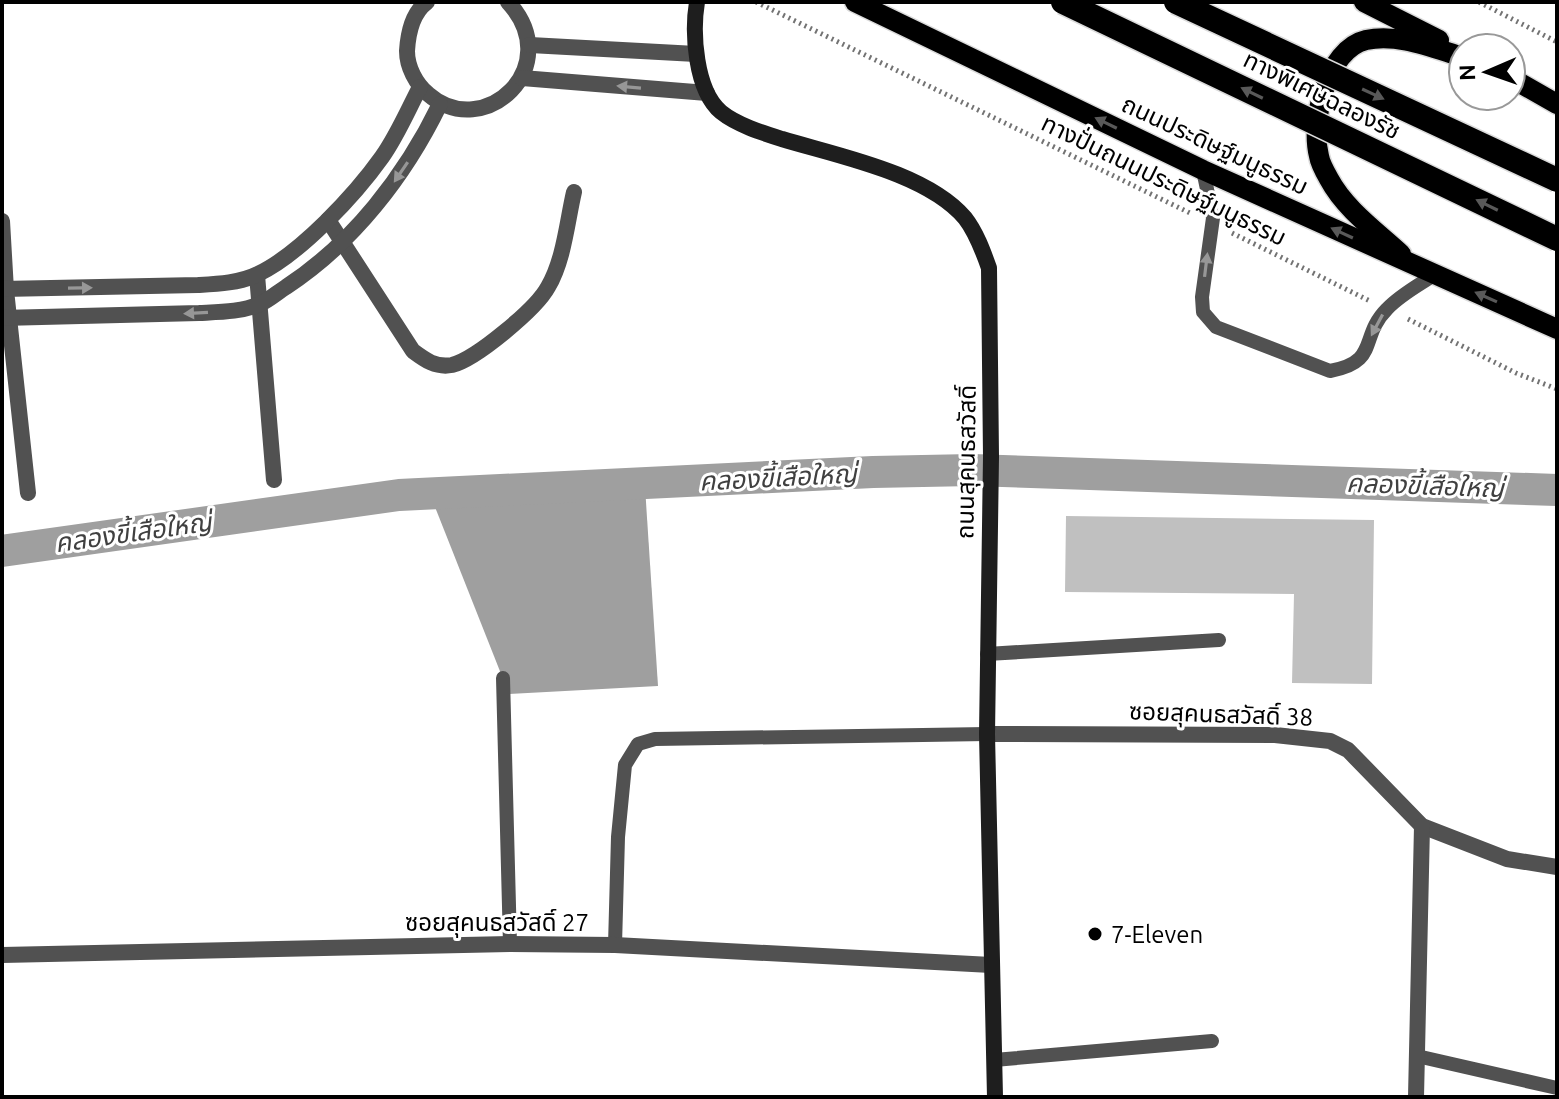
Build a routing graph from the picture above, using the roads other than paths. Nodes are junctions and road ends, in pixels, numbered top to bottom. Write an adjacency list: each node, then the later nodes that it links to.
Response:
1 (427, 2): 13 (street)
2 (508, 2): 8 (street)
3 (697, 2): 11 (main road)
4 (855, 2): 18 (main road, ถนนประดิษฐ์มนูธรรม, one-way to 4)
5 (1063, 2): 23 (highway, ทางพิเศษฉลองรัช, one-way to 5, bridge)
6 (1176, 2): 19 (highway, ทางพิเศษฉลองรัช, one-way to 19, bridge)
7 (1364, 2): 9 (main road)
8 (530, 45): 11 (street); 12 (street)
9 (1447, 46)
10 (1447, 51): 25 (main road)
11 (696, 54): 15 (main road)
12 (522, 78): 15 (street, one-way to 12); 16 (street)
13 (420, 87): 16 (street); 21 (street)
14 (1527, 87): 17 (main road)
15 (707, 93): 35 (main road, ถนนสุคนธสวัสดิ์)
16 (440, 104): 24 (street, one-way to 24)
17 (1557, 104)
18 (1203, 170): 25 (main road, ถนนประดิษฐ์มนูธรรม, one-way to 18); 27 (lane, one-way to 18)
19 (1557, 180)
20 (574, 192): 24 (street)
21 (328, 220): 24 (street); 26 (street)
22 (2, 221): 28 (street)
23 (1557, 239)
24 (343, 243): 29 (street)
25 (1413, 265): 27 (main road, ถนนประดิษฐ์มนูธรรม)
26 (257, 275): 28 (street, one-way to 26); 29 (street)
27 (1434, 275): 31 (main road, ถนนประดิษฐ์มนูธรรม, one-way to 27)
28 (4, 289): 30 (street)
29 (260, 304): 30 (street, one-way to 30); 32 (street)
30 (6, 318): 33 (street)
31 (1557, 329)
32 (274, 480)
33 (28, 493)
34 (1219, 640): 35 (lane)
35 (987, 654): 37 (main road, ถนนสุคนธสวัสดิ์)
36 (503, 678): 40 (lane)
37 (987, 734): 38 (street, ซอยสุคนธสวัสดิ์ 38); 41 (lane); 43 (main road, ถนนสุคนธสวัสดิ์)
38 (1422, 826): 39 (street, ซอยสุคนธสวัสดิ์ 38); 45 (street)
39 (1557, 867)
40 (510, 944): 41 (street, ซอยสุคนธสวัสดิ์ 27); 42 (street, ซอยสุคนธสวัสดิ์ 27)
41 (615, 945): 43 (street, ซอยสุคนธสวัสดิ์ 27)
42 (2, 955)
43 (991, 965): 46 (main road, ถนนสุคนธสวัสดิ์)
44 (1212, 1041): 46 (lane)
45 (1417, 1056): 47 (lane); 49 (street)
46 (994, 1060): 48 (main road, ถนนสุคนธสวัสดิ์)
47 (1557, 1088)
48 (995, 1097)
49 (1416, 1097)

